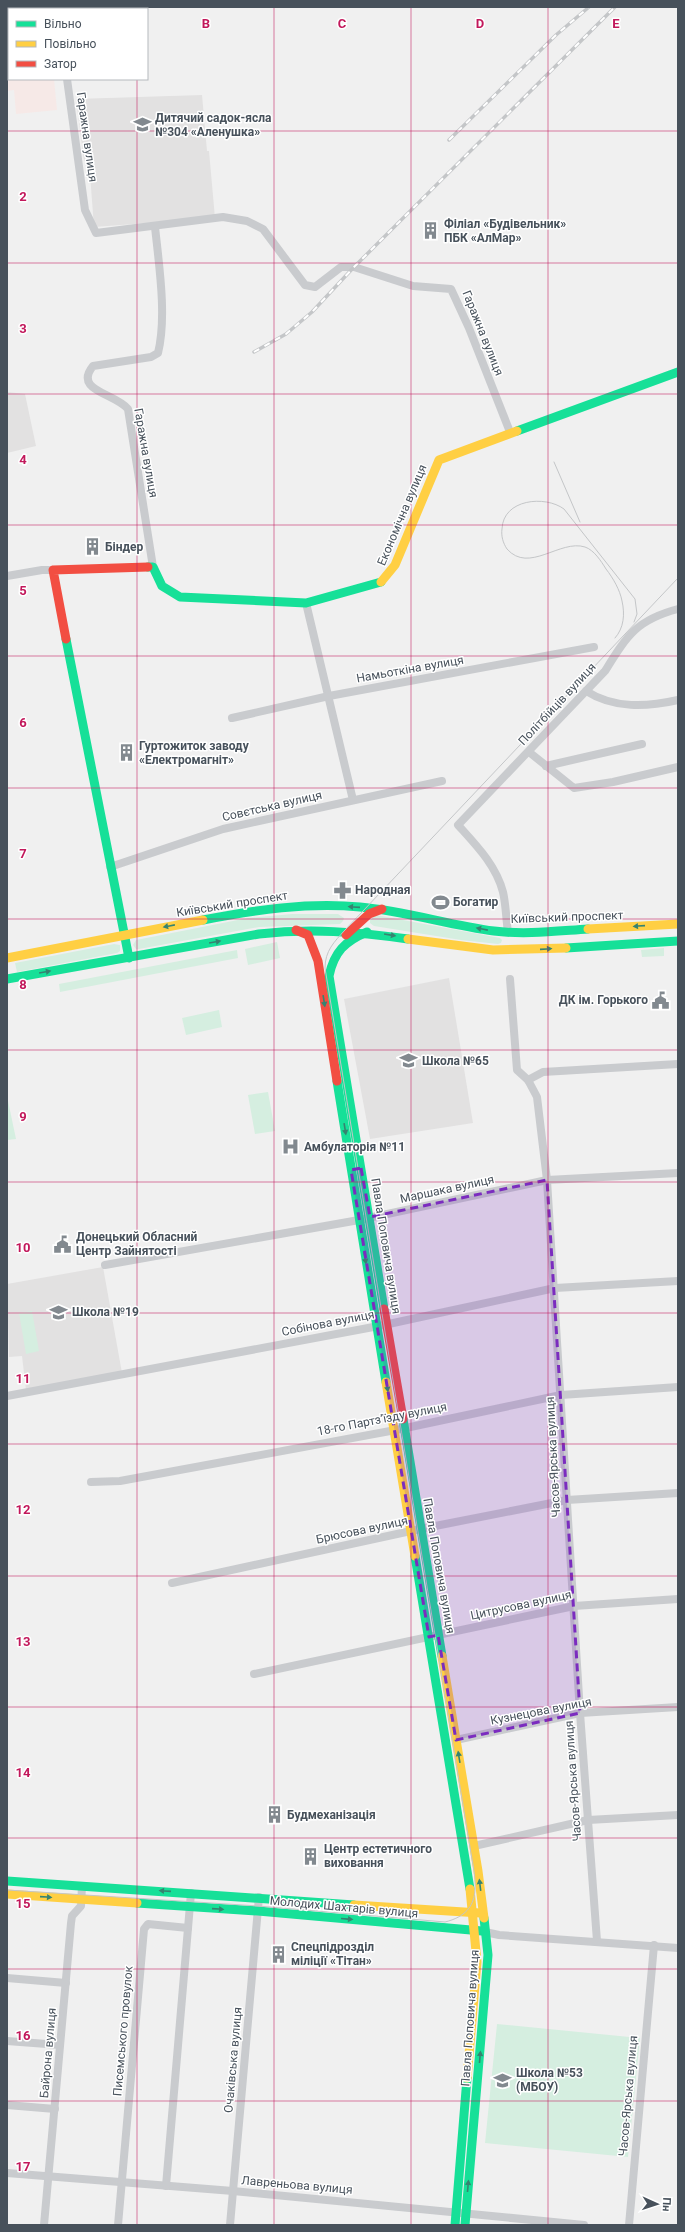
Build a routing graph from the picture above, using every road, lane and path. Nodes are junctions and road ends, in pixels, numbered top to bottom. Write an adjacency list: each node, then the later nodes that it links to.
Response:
1 (67, 80): 2 (street, Гаражна вулиця)
2 (155, 227): 4 (street, Гаражна вулиця); 5 (street, Гаражна вулиця)
3 (678, 372): 4 (main road, Економічна вулиця)
4 (510, 432): 8 (main road, Економічна вулиця)
5 (153, 567): 6 (main road); 8 (main road, Економічна вулиця)
6 (53, 570): 7 (street); 21 (main road)
7 (7, 576)
8 (306, 603): 12 (street)
9 (678, 609): 11 (street, Політбійців вулиця)
10 (594, 647): 12 (street, Намьоткіна вулиця)
11 (586, 691): 13 (street); 16 (street, Політбійців вулиця)
12 (329, 696): 14 (street, Намьоткіна вулиця); 20 (street)
13 (678, 700)
14 (232, 718)
15 (642, 744): 17 (street)
16 (529, 752): 17 (street); 27 (street, Політбійців вулиця)
17 (546, 766): 18 (street)
18 (678, 767)
19 (442, 781): 20 (street, Совєтська вулиця)
20 (353, 800): 21 (street, Совєтська вулиця)
21 (110, 867): 29 (main road)
22 (382, 909): 25 (main road); 27 (main road, Київський проспект, one-way to 22); 29 (main road, Київський проспект, one-way to 29)
23 (678, 924): 28 (main road, Київський проспект, one-way to 28)
24 (296, 930): 25 (main road); 34 (main road, one-way to 24); 37 (main road, Павла Поповича вулиця)
25 (351, 931): 26 (main road); 37 (main road)
26 (367, 932): 31 (main road, one-way to 31); 40 (main road, Павла Поповича вулиця)
27 (508, 932): 28 (main road, Київський проспект); 31 (main road)
28 (526, 933): 32 (main road)
29 (125, 934): 33 (main road, Київський проспект); 34 (main road)
30 (678, 941): 32 (main road, one-way to 30)
31 (498, 950): 32 (main road)
32 (526, 950)
33 (7, 958)
34 (129, 958): 35 (main road, one-way to 34)
35 (7, 979)
36 (510, 979): 39 (street, Часов-Ярська вулиця)
37 (321, 981): 41 (main road, Павла Поповича вулиця, one-way to 41)
38 (678, 1064): 39 (street)
39 (528, 1080): 43 (street, Часов-Ярська вулиця)
40 (361, 1168): 41 (street); 44 (main road, Павла Поповича вулиця)
41 (351, 1170): 45 (main road, Павла Поповича вулиця)
42 (678, 1173): 43 (street, Маршака вулиця)
43 (546, 1180): 44 (street, Маршака вулиця); 48 (street, Часов-Ярська вулиця)
44 (370, 1217): 45 (street, Маршака вулиця); 49 (main road, Павла Поповича вулиця)
45 (359, 1220): 46 (street, Маршака вулиця); 49 (main road, Павла Поповича вулиця, one-way to 49)
46 (105, 1265)
47 (678, 1281): 48 (street, Собінова вулиця)
48 (555, 1288): 49 (street, Собінова вулиця); 51 (street, Часов-Ярська вулиця)
49 (381, 1325): 52 (street, Собінова вулиця); 53 (main road, Павла Поповича вулиця)
50 (678, 1388): 51 (street, 18-го Партз’їзду вулиця)
51 (561, 1395): 53 (street, 18-го Партз’їзду вулиця); 56 (street, Часов-Ярська вулиця)
52 (7, 1396)
53 (399, 1429): 54 (street, 18-го Партз’їзду вулиця); 57 (main road, Павла Поповича вулиця)
54 (91, 1482)
55 (678, 1493): 56 (street, Брюсова вулиця)
56 (568, 1500): 57 (street, Брюсова вулиця); 60 (street, Часов-Ярська вулиця)
57 (416, 1530): 58 (street, Брюсова вулиця); 61 (main road, Павла Поповича вулиця)
58 (172, 1583)
59 (678, 1599): 60 (street, Цитрусова вулиця)
60 (574, 1606): 61 (street, Цитрусова вулиця); 64 (street, Часов-Ярська вулиця)
61 (434, 1636): 62 (street, Цитрусова вулиця); 65 (main road, Павла Поповича вулиця); 78 (main road, Павла Поповича вулиця)
62 (254, 1674)
63 (678, 1707): 64 (street, Кузнецова вулиця)
64 (580, 1713): 65 (street, Кузнецова вулиця); 67 (street, Часов-Ярська вулиця)
65 (456, 1740): 68 (main road, Павла Поповича вулиця, one-way to 65)
66 (678, 1815): 67 (street)
67 (588, 1820): 68 (street); 82 (street, Часов-Ярська вулиця)
68 (474, 1846): 77 (main road, Павла Поповича вулиця, one-way to 68)
69 (7, 1881): 70 (main road, Молодих Шахтарів вулиця)
70 (82, 1886): 71 (main road, Молодих Шахтарів вулиця, one-way to 70); 74 (street)
71 (191, 1893): 73 (main road, Молодих Шахтарів вулиця); 75 (street)
72 (7, 1894): 74 (main road, Молодих Шахтарів вулиця, one-way to 74)
73 (259, 1897): 76 (street, Очаківська вулиця); 78 (main road, Молодих Шахтарів вулиця)
74 (82, 1899): 75 (main road, Молодих Шахтарів вулиця); 86 (street, Байрона вулиця)
75 (190, 1907): 76 (main road, Молодих Шахтарів вулиця, one-way to 76); 79 (street)
76 (258, 1911): 80 (main road, Молодих Шахтарів вулиця, one-way to 80); 95 (street, Очаківська вулиця)
77 (483, 1912): 78 (main road, Молодих Шахтарів вулиця); 81 (main road, Павла Поповича вулиця)
78 (472, 1913): 80 (main road, Павла Поповича вулиця)
79 (188, 1928): 93 (street, Писемського провулок); 94 (street)
80 (475, 1930): 81 (main road, Молодих Шахтарів вулиця); 96 (main road, Павла Поповича вулиця)
81 (485, 1932): 82 (street, Молодих Шахтарів вулиця); 96 (main road, Павла Поповича вулиця, one-way to 81)
82 (597, 1941): 83 (street, Молодих Шахтарів вулиця)
83 (654, 1946): 84 (street, Молодих Шахтарів вулиця); 103 (street, Часов-Ярська вулиця)
84 (678, 1948)
85 (7, 1978): 86 (street)
86 (66, 1983): 88 (street, Байрона вулиця)
87 (7, 2041): 88 (street)
88 (60, 2045): 90 (street, Байрона вулиця)
89 (7, 2105): 90 (street)
90 (55, 2109): 92 (street, Байрона вулиця)
91 (7, 2172): 92 (street, Лавреньова вулиця)
92 (49, 2176): 93 (street, Лавреньова вулиця); 97 (street, Байрона вулиця)
93 (122, 2182): 94 (street, Лавреньова вулиця); 98 (street)
94 (166, 2186): 95 (street, Лавреньова вулиця)
95 (233, 2191): 96 (street, Лавреньова вулиця); 99 (street, Очаківська вулиця)
96 (461, 2212): 100 (main road, Павла Поповича вулиця); 101 (main road, Павла Поповича вулиця); 102 (street, Лавреньова вулиця)
97 (44, 2225)
98 (118, 2225)
99 (230, 2225)
100 (456, 2225)
101 (465, 2225)
102 (584, 2225)
103 (629, 2225)

